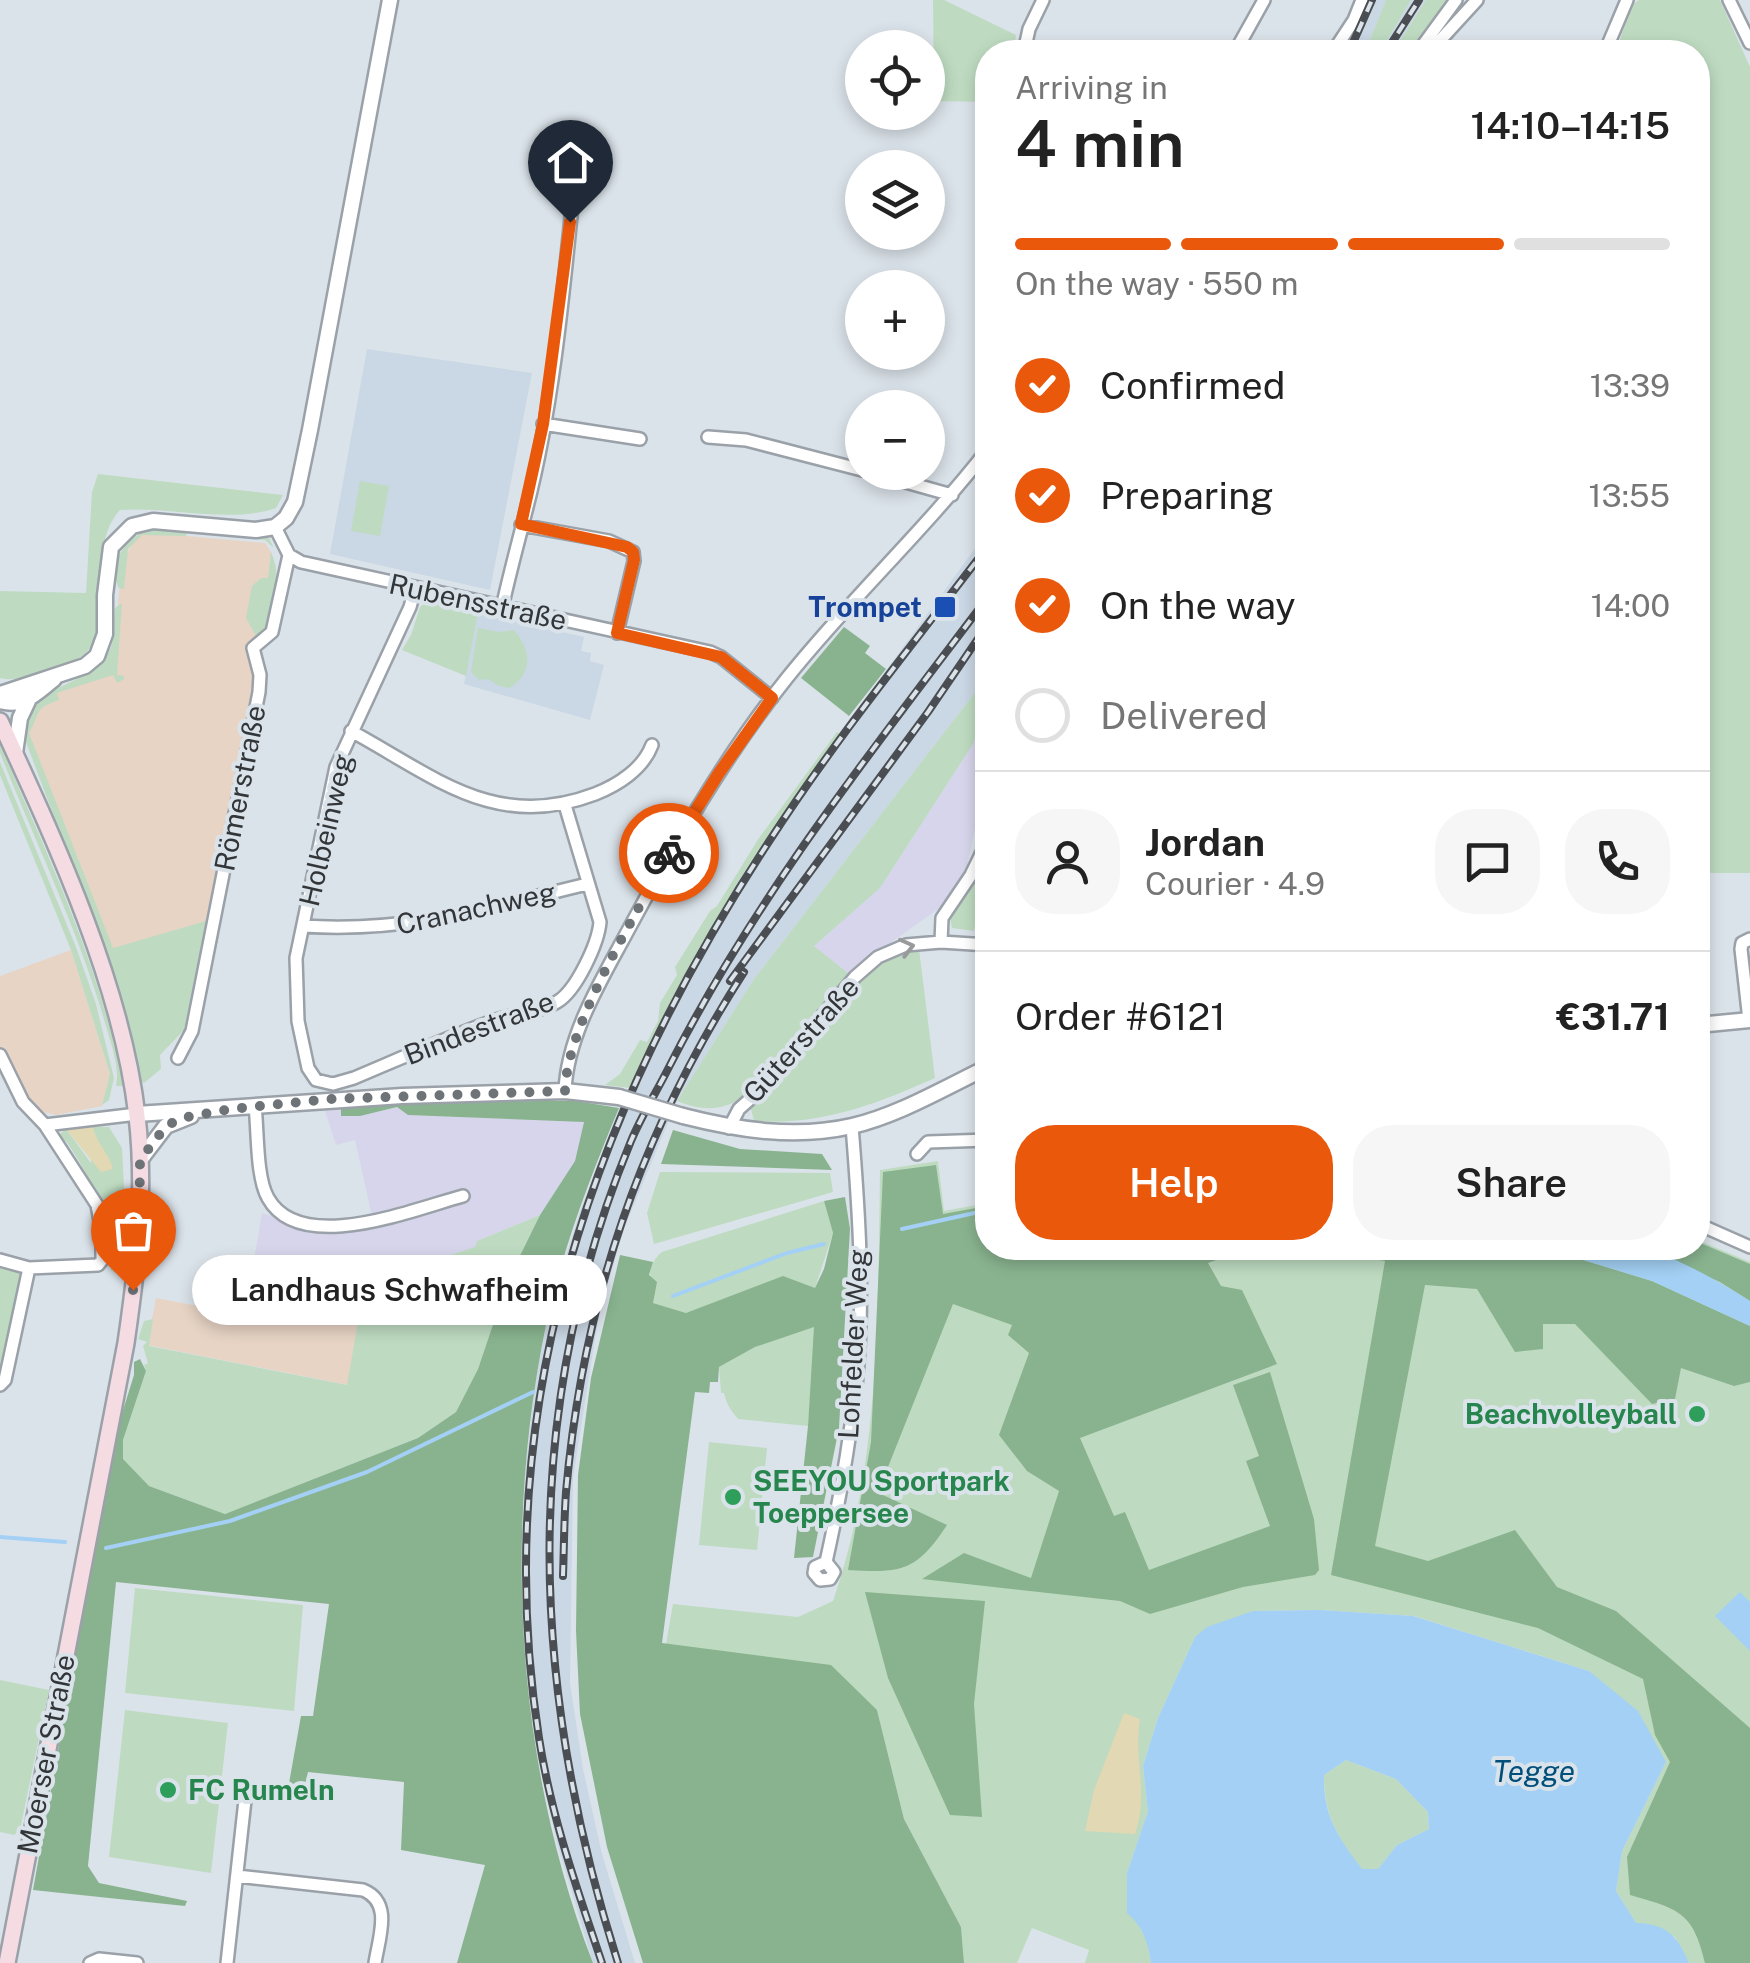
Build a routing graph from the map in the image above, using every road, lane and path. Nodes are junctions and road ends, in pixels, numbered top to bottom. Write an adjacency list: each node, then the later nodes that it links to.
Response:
1 (390, 0): 25 (street)
2 (1044, 0): 9 (street)
3 (1264, 0): 10 (street)
4 (1362, 0): 11 (street)
5 (1456, 0): 12 (street)
6 (1476, 0): 13 (street)
7 (1627, 0): 14 (street)
8 (1729, 0): 15 (street)
9 (1027, 40)
10 (1242, 40)
11 (1341, 40)
12 (1426, 40)
13 (1440, 40)
14 (1610, 40)
15 (1750, 43)
16 (576, 176): 17 (street)
17 (543, 424): 19 (street); 24 (street)
18 (708, 437): 20 (street)
19 (640, 439)
20 (845, 466)
21 (975, 466): 23 (street)
22 (937, 490): 23 (street)
23 (952, 494): 32 (street)
24 (521, 524): 28 (street); 29 (street)
25 (274, 527): 26 (street); 30 (street)
26 (290, 555): 27 (street, Rubensstraße); 48 (street, Römerstraße)
27 (415, 590): 28 (street, Rubensstraße); 35 (street, Holbeinweg)
28 (502, 608): 29 (street, Rubensstraße)
29 (617, 633): 32 (street, Rubensstraße)
30 (54, 678): 31 (street); 33 (street)
31 (0, 697): 33 (street)
32 (772, 698): 51 (street)
33 (28, 701): 37 (street)
34 (0, 720): 37 (main road, Moerser Straße)
35 (351, 731): 38 (street); 41 (street, Holbeinweg)
36 (652, 746): 38 (street)
37 (14, 752): 54 (main road, Moerser Straße)
38 (565, 806): 40 (street, Bindestraße)
39 (975, 865): 43 (street)
40 (587, 884): 41 (street, Cranachweg); 50 (street, Bindestraße)
41 (304, 926): 50 (street, Holbeinweg)
42 (1750, 939): 45 (street)
43 (941, 942): 44 (street, Güterstraße); 57 (street, Güterstraße, one-way to 43)
44 (975, 944)
45 (1750, 1020): 46 (street)
46 (1710, 1024)
47 (0, 1054): 55 (street)
48 (178, 1058)
49 (975, 1073): 56 (street)
50 (316, 1080)
51 (565, 1091): 52 (street); 57 (street, bridge)
52 (255, 1106): 53 (street); 61 (street)
53 (231, 1109): 54 (street); 60 (street)
54 (137, 1114): 55 (street); 60 (main road, Moerser Straße)
55 (45, 1125): 65 (street)
56 (852, 1126): 57 (street); 67 (street, Lohfelder Weg)
57 (729, 1128)
58 (975, 1140): 59 (street)
59 (916, 1154)
60 (140, 1160): 70 (main road, Moerser Straße)
61 (463, 1196)
62 (1710, 1230): 63 (street)
63 (1750, 1248)
64 (0, 1260): 65 (street)
65 (29, 1268): 66 (street)
66 (0, 1385)
67 (826, 1562)
68 (246, 1791): 69 (street)
69 (237, 1876): 73 (street); 74 (street)
70 (7, 1963)
71 (90, 1963): 72 (street)
72 (137, 1963)
73 (227, 1963)
74 (375, 1963)

